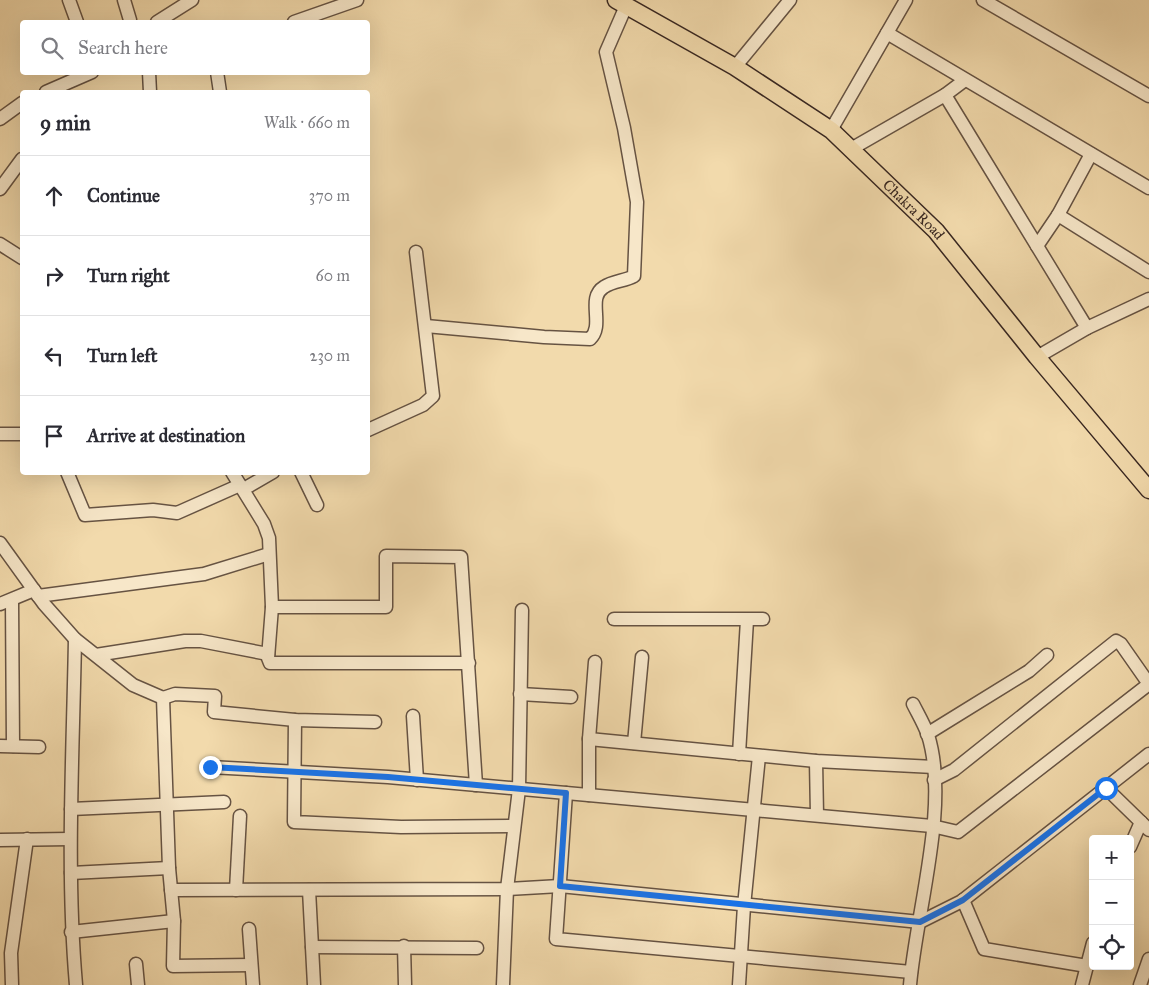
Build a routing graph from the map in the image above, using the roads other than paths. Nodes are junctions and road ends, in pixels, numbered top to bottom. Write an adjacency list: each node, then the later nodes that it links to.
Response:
1 (68, 0): 9 (street)
2 (124, 0): 10 (street)
3 (192, 0): 11 (street)
4 (357, 0): 12 (street)
5 (790, 0): 14 (street)
6 (906, 0): 13 (street)
7 (983, 0): 23 (street)
8 (621, 3): 14 (main road, Chakra Road); 39 (street)
9 (76, 20)
10 (130, 20)
11 (160, 20)
12 (300, 20)
13 (887, 33): 18 (street); 26 (street)
14 (735, 68): 26 (main road, Chakra Road)
15 (85, 75): 19 (street)
16 (149, 75): 20 (street)
17 (217, 75): 21 (street)
18 (965, 80): 22 (street); 28 (street)
19 (51, 90)
20 (150, 90)
21 (220, 90)
22 (945, 95): 27 (street); 34 (street)
23 (1149, 96)
24 (20, 104): 25 (street)
25 (0, 119)
26 (831, 130): 27 (main road, Chakra Road)
27 (851, 149): 41 (main road, Chakra Road)
28 (1091, 154): 30 (street); 32 (street)
29 (20, 162): 31 (street)
30 (1149, 188)
31 (0, 189)
32 (1058, 215): 34 (street); 37 (street)
33 (0, 244): 36 (street)
34 (1037, 246): 40 (street)
35 (416, 252): 39 (street)
36 (20, 257)
37 (1149, 272)
38 (1149, 299): 40 (street)
39 (426, 326): 42 (street)
40 (1087, 328): 41 (street)
41 (1037, 357): 50 (main road, Chakra Road)
42 (370, 429)
43 (0, 434): 44 (street)
44 (20, 434)
45 (68, 475): 49 (street)
46 (235, 475): 49 (street)
47 (267, 475): 49 (street)
48 (303, 475): 51 (street)
49 (245, 486): 53 (street)
50 (1149, 490)
51 (318, 504)
52 (2, 548): 54 (street)
53 (269, 554): 54 (street); 57 (street)
54 (36, 593): 55 (street); 62 (street)
55 (12, 600): 56 (street); 80 (street)
56 (0, 604)
57 (272, 607): 63 (street); 68 (street)
58 (522, 610): 69 (street)
59 (614, 619): 60 (street)
60 (747, 620): 61 (street); 82 (street)
61 (763, 620)
62 (76, 639): 64 (street); 98 (street)
63 (268, 654): 64 (street); 68 (street)
64 (96, 655): 71 (street)
65 (1048, 655): 76 (street)
66 (642, 657): 78 (street)
67 (595, 662): 77 (street)
68 (469, 663): 91 (street)
69 (520, 694): 70 (street); 93 (street)
70 (571, 697)
71 (163, 698): 74 (street); 97 (street)
72 (913, 704): 76 (street)
73 (413, 716): 89 (street)
74 (295, 720): 75 (street); 88 (street)
75 (375, 722)
76 (928, 734): 87 (street)
77 (589, 739): 78 (street); 95 (street)
78 (634, 743): 82 (street)
79 (0, 746): 80 (street)
80 (13, 746): 81 (street)
81 (39, 747)
82 (739, 754): 84 (street)
83 (1149, 754): 92 (street)
84 (759, 756): 85 (street); 99 (street)
85 (816, 761): 87 (street); 100 (street)
86 (210, 767): 88 (street)
87 (934, 767): 90 (street)
88 (294, 772): 89 (street); 102 (street)
89 (417, 780): 91 (street)
90 (934, 780): 103 (street); 103 (street)
91 (476, 785): 93 (street)
92 (1106, 788): 104 (street); 116 (street)
93 (519, 789): 94 (street); 102 (street)
94 (566, 793): 95 (street); 111 (street)
95 (588, 795): 99 (street)
96 (224, 802): 97 (street)
97 (166, 806): 98 (street); 109 (street)
98 (71, 808): 105 (street)
99 (754, 809): 100 (street); 117 (street)
100 (816, 815): 103 (street)
101 (240, 816): 114 (street)
102 (514, 826): 112 (street)
103 (932, 826): 119 (street)
104 (1145, 826): 108 (street)
105 (70, 839): 107 (street); 110 (street)
106 (0, 840): 107 (street)
107 (27, 840): 132 (street)
108 (1134, 842)
109 (169, 868): 110 (street); 113 (street)
110 (70, 873): 121 (street)
111 (560, 886): 112 (street); 117 (street); 125 (street)
112 (507, 889): 115 (street); 138 (street)
113 (170, 890): 114 (street); 118 (street)
114 (236, 890): 115 (street)
115 (309, 890): 122 (street)
116 (963, 900): 119 (street); 130 (street)
117 (744, 906): 119 (street); 125 (street)
118 (174, 921): 121 (street); 129 (street)
119 (920, 922): 131 (street)
120 (249, 929): 129 (street)
121 (71, 932): 133 (street)
122 (312, 946): 123 (street); 136 (street)
123 (404, 946): 124 (street); 137 (street)
124 (477, 948)
125 (741, 958): 131 (street); 139 (street)
126 (1089, 958): 130 (street)
127 (1149, 958): 142 (street)
128 (136, 964): 134 (street)
129 (251, 965): 135 (street)
130 (1087, 966): 141 (street)
131 (911, 972): 140 (street)
132 (12, 985)
133 (76, 985)
134 (138, 985)
135 (253, 985)
136 (314, 985)
137 (405, 985)
138 (503, 985)
139 (739, 985)
140 (910, 985)
141 (1082, 985)
142 (1140, 985)

